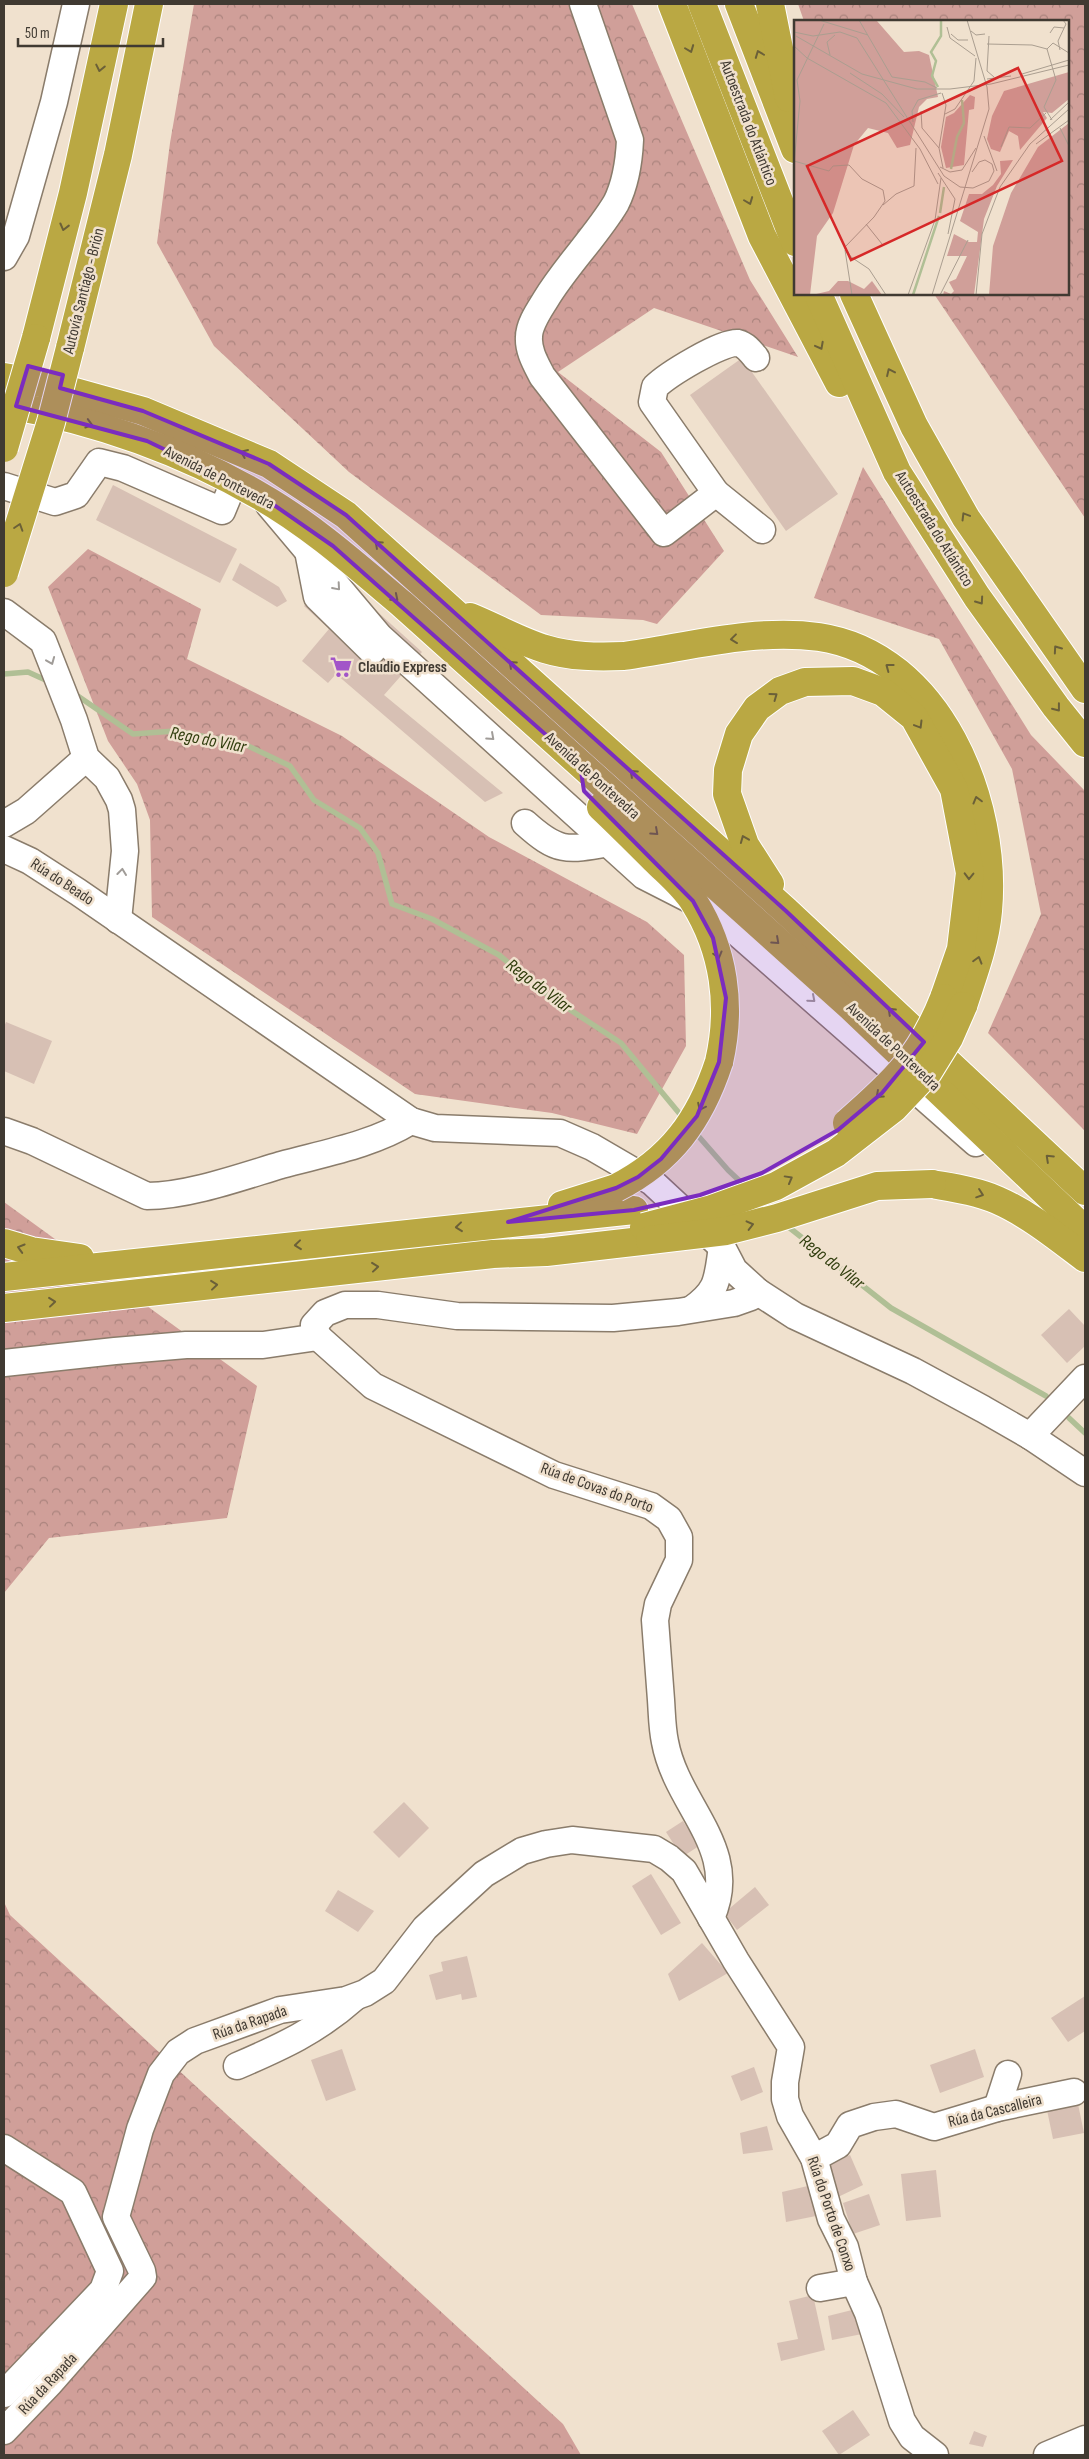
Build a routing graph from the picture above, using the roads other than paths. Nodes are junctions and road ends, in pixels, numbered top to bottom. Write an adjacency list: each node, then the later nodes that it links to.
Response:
1 (76, 4): 12 (street)
2 (114, 4): 20 (highway, one-way to 20, bridge)
3 (148, 4): 27 (highway, Autovía Santiago - Brión, one-way to 3, bridge)
4 (583, 4): 24 (street)
5 (672, 4): 21 (highway, one-way to 21)
6 (702, 4): 11 (highway, Autoestrada do Atlántico)
7 (739, 4): 10 (highway, one-way to 7)
8 (770, 4): 9 (highway)
9 (794, 121)
10 (794, 146)
11 (794, 239)
12 (4, 257)
13 (818, 295): 21 (highway, Autoestrada do Atlántico)
14 (854, 295): 30 (highway, Autoestrada do Atlántico, one-way to 14)
15 (756, 358): 24 (street)
16 (4, 359): 18 (highway)
17 (4, 377): 18 (highway, Avenida de Pontevedra)
18 (103, 399): 28 (highway, Avenida de Pontevedra, one-way to 18)
19 (4, 404): 22 (highway, Avenida de Pontevedra, one-way to 22)
20 (4, 448)
21 (897, 472): 31 (highway, Autoestrada do Atlántico, one-way to 31)
22 (234, 482): 23 (street); 25 (highway, Avenida de Pontevedra)
23 (4, 486)
24 (716, 493): 26 (street)
25 (261, 496): 33 (highway, Avenida de Pontevedra, one-way to 33); 37 (street, one-way to 37)
26 (762, 530)
27 (4, 573)
28 (454, 611): 41 (highway, Avenida de Pontevedra, one-way to 28); 43 (highway, one-way to 28)
29 (4, 612): 32 (street, one-way to 32)
30 (1085, 689)
31 (1085, 743)
32 (86, 758): 34 (street); 42 (street, one-way to 32)
33 (580, 765): 40 (highway); 49 (highway, Avenida de Pontevedra, one-way to 49)
34 (26, 811): 36 (street); 39 (street)
35 (524, 823): 37 (street)
36 (4, 824)
37 (608, 843): 40 (street)
38 (4, 849): 39 (street, Rúa do Beado)
39 (30, 861): 42 (street, Rúa do Beado)
40 (693, 901): 47 (highway, one-way to 47, bridge); 51 (street, one-way to 51)
41 (786, 911): 43 (highway, one-way to 43); 46 (highway, Avenida de Pontevedra, one-way to 41)
42 (118, 920): 44 (street, Rúa do Beado)
43 (954, 1002): 48 (highway, bridge)
44 (411, 1121): 45 (street); 52 (street, Rúa do Beado)
45 (4, 1131)
46 (1085, 1191)
47 (508, 1222): 48 (highway); 54 (highway, one-way to 54)
48 (642, 1226): 53 (highway, one-way to 53, bridge); 57 (highway, one-way to 48)
49 (1085, 1230)
50 (4, 1243): 54 (highway, one-way to 50)
51 (1085, 1247)
52 (722, 1248): 56 (street, Rúa do Beado); 58 (street)
53 (1085, 1258)
54 (121, 1263): 55 (highway)
55 (4, 1277)
56 (758, 1292): 58 (street); 62 (street, Rúa do Beado)
57 (4, 1308)
58 (692, 1309): 59 (street)
59 (318, 1337): 60 (street); 64 (street, Rúa de Covas do Porto)
60 (4, 1363)
61 (1085, 1378): 62 (street)
62 (1030, 1436): 63 (street, Rúa do Beado)
63 (1085, 1473)
64 (711, 1918): 65 (street, Rúa da Rapada); 71 (street, Rúa do Porto de Conxo)
65 (356, 1996): 66 (street); 73 (street, Rúa da Rapada)
66 (237, 2066)
67 (1008, 2074): 69 (street)
68 (1074, 2092): 69 (street, Rúa da Cascalleira)
69 (997, 2108): 71 (street, Rúa da Cascalleira)
70 (4, 2148): 72 (street)
71 (814, 2158): 74 (street, Rúa do Porto de Conxo)
72 (73, 2192): 73 (street); 76 (street)
73 (116, 2218): 77 (street, Rúa da Rapada)
74 (854, 2282): 75 (street); 79 (street, Rúa do Porto de Conxo)
75 (820, 2288)
76 (4, 2394)
77 (4, 2431)
78 (1085, 2439): 80 (street)
79 (935, 2455)
80 (1048, 2455)

